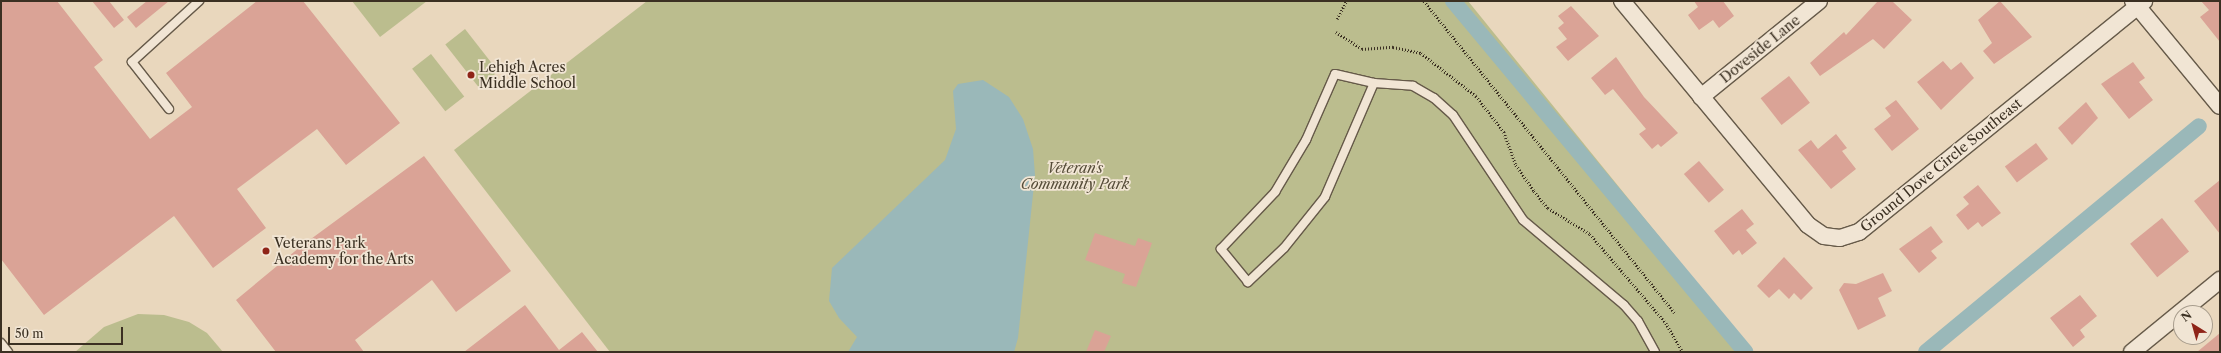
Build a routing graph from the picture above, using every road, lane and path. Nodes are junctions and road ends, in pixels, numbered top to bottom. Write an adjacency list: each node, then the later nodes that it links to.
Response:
1 (199, 1): 12 (lane)
2 (1346, 1): 7 (path)
3 (1424, 1): 14 (path)
4 (1622, 1): 10 (street, Ground Dove Circle Southeast)
5 (1819, 1): 10 (street, Doveside Lane)
6 (2138, 3): 10 (street, Ground Dove Circle Southeast); 11 (street)
7 (1337, 19)
8 (1336, 32): 18 (path)
9 (1374, 83): 9 (lane); 17 (lane)
10 (1701, 97)
11 (2220, 106)
12 (169, 109)
13 (2220, 280): 19 (street)
14 (1675, 313)
15 (1, 343): 16 (lane)
16 (8, 352)
17 (1655, 352)
18 (1683, 352)
19 (2132, 352)

